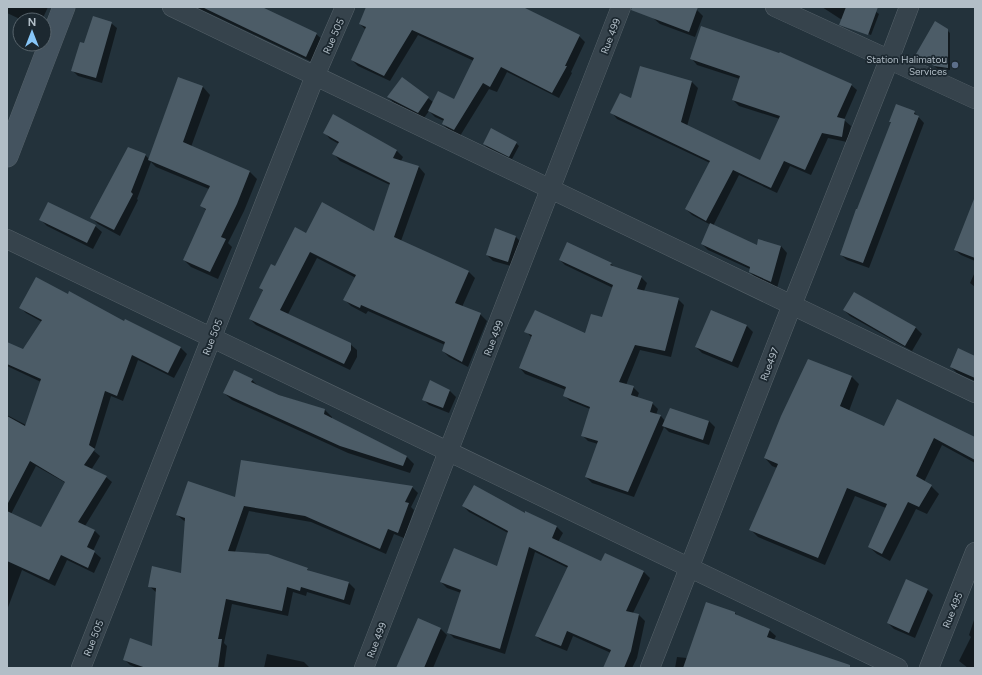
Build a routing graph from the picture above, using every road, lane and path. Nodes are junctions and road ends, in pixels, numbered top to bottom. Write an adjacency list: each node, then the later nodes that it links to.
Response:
1 (64, 7): 10 (main road)
2 (172, 7): 8 (street)
3 (346, 7): 8 (street, Rue 505)
4 (621, 7): 11 (street, Rue 499)
5 (776, 7): 7 (street)
6 (908, 7): 7 (street, Rue497)
7 (889, 60): 9 (street); 13 (street, Rue497)
8 (315, 76): 11 (street); 14 (street, Rue 505)
9 (975, 99)
10 (7, 156)
11 (551, 189): 13 (street); 16 (street, Rue 499)
12 (7, 239): 14 (street)
13 (792, 304): 15 (street); 18 (street, Rue497)
14 (212, 338): 16 (street); 19 (street, Rue 505)
15 (975, 393)
16 (448, 452): 18 (street); 20 (street, Rue 499)
17 (975, 552): 23 (street, Rue 495)
18 (689, 567): 21 (street, Rue497); 22 (street)
19 (81, 668)
20 (364, 668)
21 (650, 668)
22 (898, 668)
23 (929, 668)

